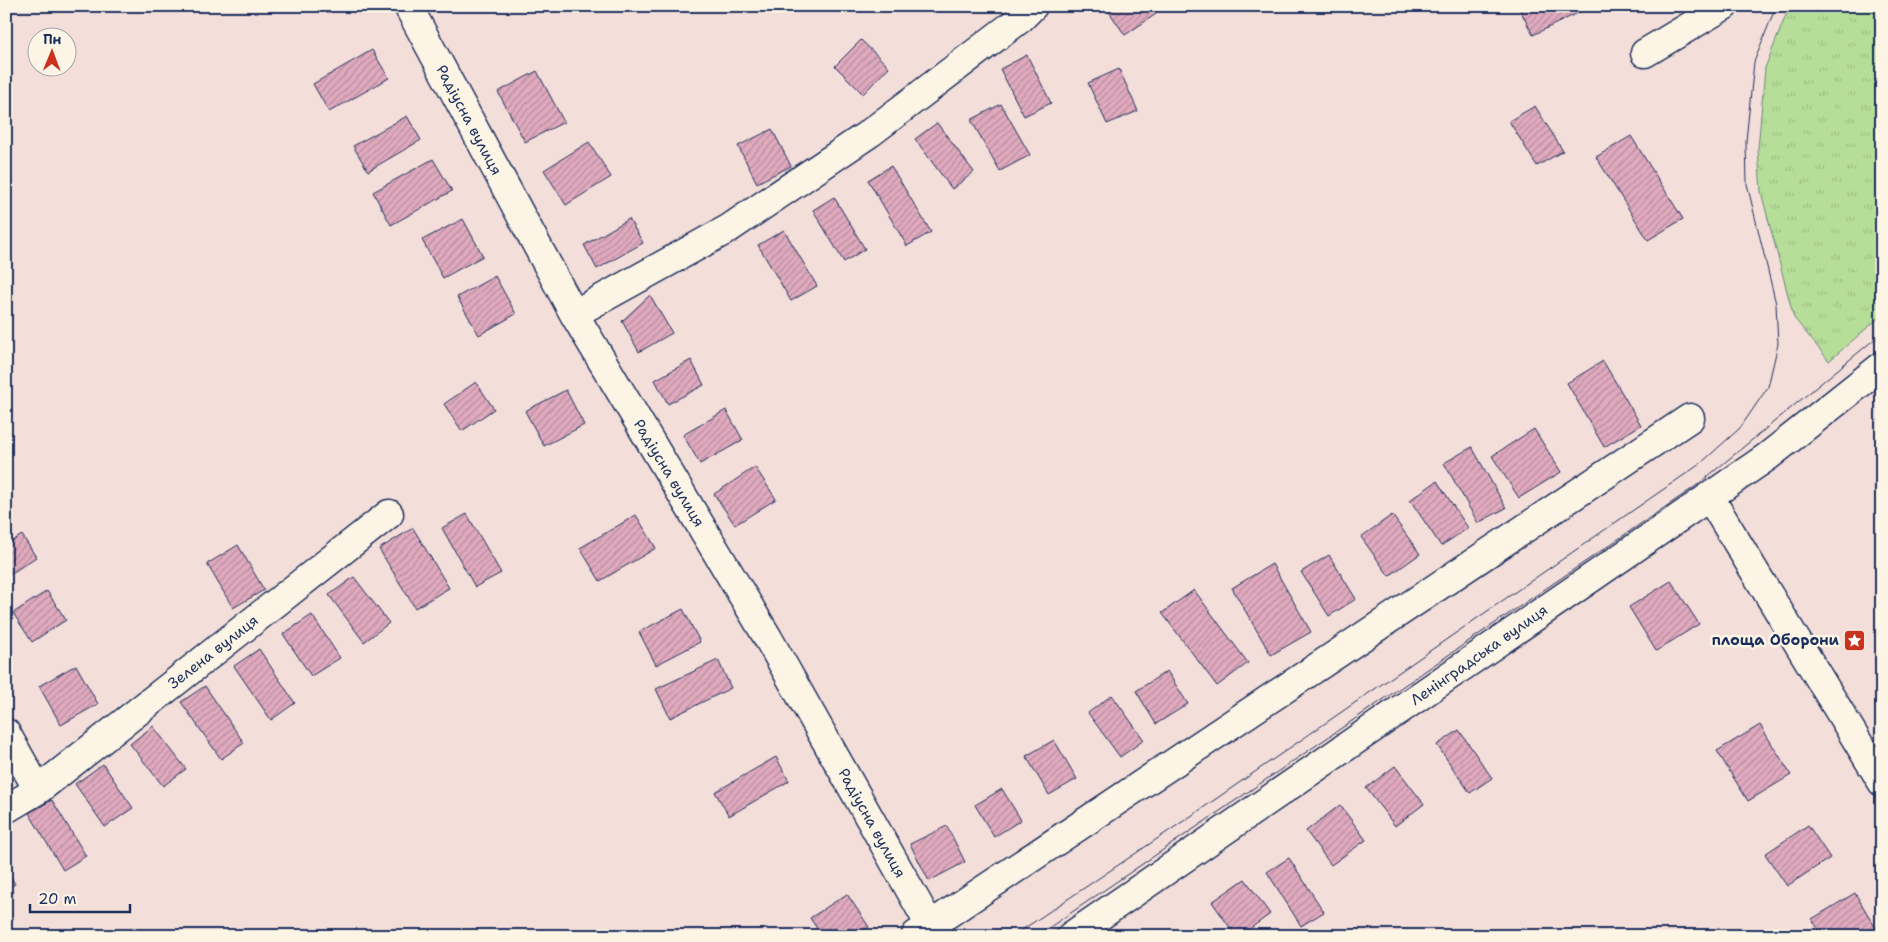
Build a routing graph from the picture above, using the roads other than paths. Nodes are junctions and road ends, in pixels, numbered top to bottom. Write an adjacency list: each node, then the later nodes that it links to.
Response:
1 (408, 6): 5 (street, Радіусна вулиця)
2 (1033, 6): 5 (street)
3 (1724, 6): 4 (street)
4 (1645, 53)
5 (574, 314): 14 (street, Радіусна вулиця)
6 (1882, 366): 8 (street, Ленінградська вулиця)
7 (1690, 418): 14 (street)
8 (1709, 496): 11 (street); 15 (street, Ленінградська вулиця)
9 (389, 514): 12 (street, Зелена вулиця)
10 (6, 733): 12 (street)
11 (1882, 782)
12 (38, 790): 13 (street, Зелена вулиця)
13 (6, 809)
14 (927, 932)
15 (1071, 936)

